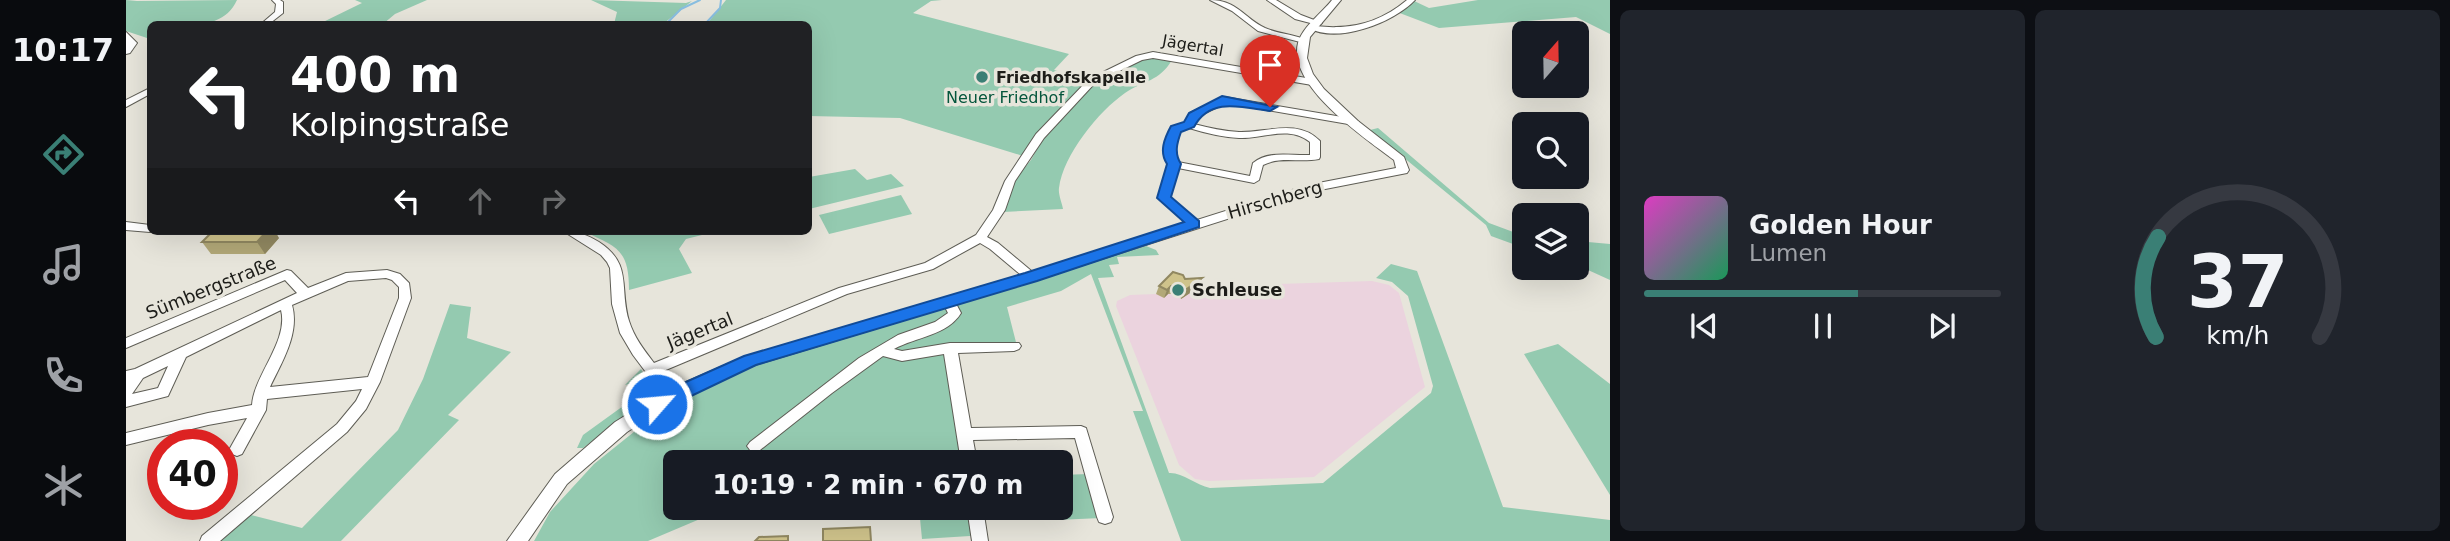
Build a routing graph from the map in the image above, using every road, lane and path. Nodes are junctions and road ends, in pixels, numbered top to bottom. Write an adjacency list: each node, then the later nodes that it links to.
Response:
1 (276, 0): 6 (street)
2 (1214, 0): 9 (street)
3 (1271, 0): 7 (street)
4 (1412, 0): 7 (street)
5 (1333, 1): 7 (street)
6 (269, 21)
7 (1315, 25): 9 (street)
8 (126, 35): 10 (main road)
9 (1304, 41): 11 (street)
10 (126, 51)
11 (1312, 82): 14 (street); 21 (street, Jägertal)
12 (147, 93): 13 (street)
13 (126, 104)
14 (1354, 122): 15 (street); 17 (street, Hirschberg)
15 (1189, 125): 16 (street); 16 (street)
16 (1174, 164): 17 (street)
17 (1194, 224): 22 (street, Hirschberg)
18 (147, 228): 19 (street)
19 (129, 229)
20 (576, 235): 31 (street)
21 (980, 238): 22 (street); 31 (street, Jägertal)
22 (1031, 277): 24 (street, Hirschberg)
23 (305, 293): 25 (street); 26 (street, Sümbergstraße); 33 (street)
24 (948, 301): 29 (street); 36 (street, Hirschberg)
25 (285, 303): 30 (street); 35 (street)
26 (126, 343)
27 (1014, 346): 28 (street)
28 (950, 348): 29 (street); 39 (street)
29 (883, 351): 41 (street)
30 (181, 352): 32 (street); 37 (street)
31 (652, 370): 36 (street)
32 (132, 375): 34 (street)
33 (373, 382): 35 (street); 46 (street)
34 (126, 392)
35 (260, 394): 38 (street)
36 (671, 395): 47 (street, Hirschberg)
37 (126, 401)
38 (259, 410): 40 (street); 42 (street)
39 (965, 434): 43 (street); 44 (street)
40 (126, 439)
41 (755, 446)
42 (238, 448)
43 (967, 450)
44 (1105, 517)
45 (977, 520): 48 (street)
46 (208, 541)
47 (517, 541)
48 (980, 541)

